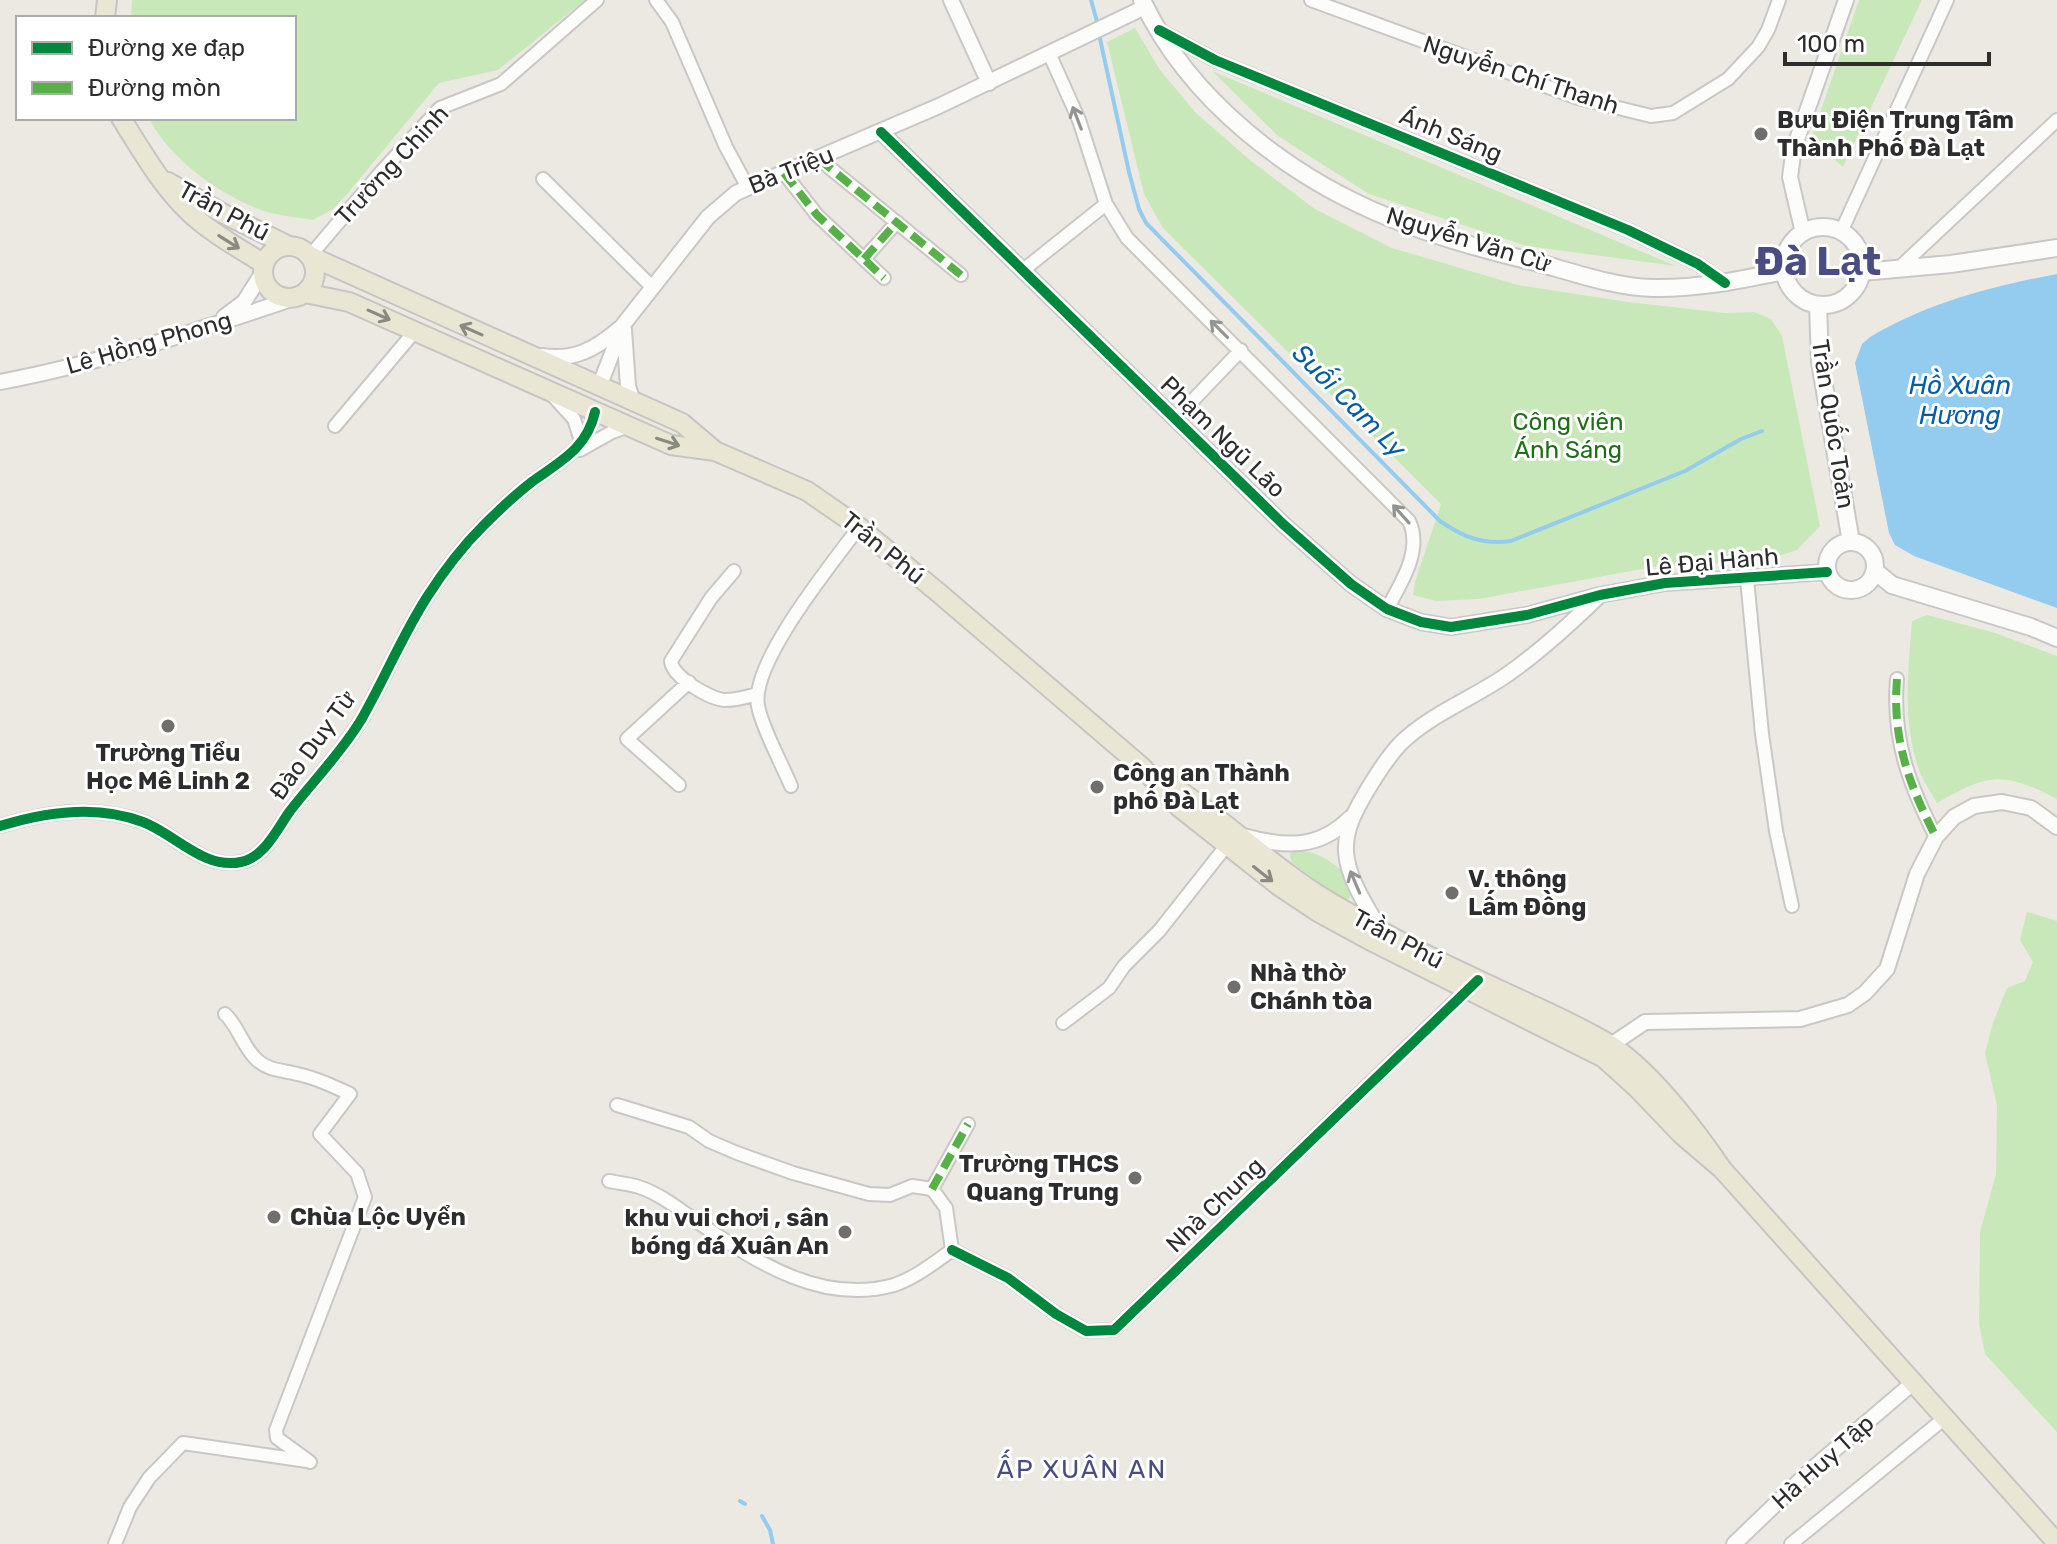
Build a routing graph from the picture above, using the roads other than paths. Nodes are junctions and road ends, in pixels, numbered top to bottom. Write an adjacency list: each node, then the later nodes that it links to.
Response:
1 (597, 0): 26 (street, Trường Chinh)
2 (656, 0): 19 (street)
3 (951, 0): 11 (street)
4 (1311, 0): 5 (street, Nguyễn Chí Thanh)
5 (1779, 0)
6 (1846, 0): 23 (street)
7 (1947, 0): 22 (street)
8 (1143, 4): 9 (main road, Nguyễn Văn Cừ); 10 (street, Bà Triệu)
9 (1159, 30): 35 (street, Ánh Sáng); 35 (main road, Nguyễn Văn Cừ)
10 (1049, 53): 11 (street, Bà Triệu); 20 (street, one-way to 10)
11 (989, 83): 14 (street, Bà Triệu)
12 (122, 120): 17 (main road, Trần Phú)
13 (2057, 120): 29 (street)
14 (881, 132): 15 (street, Bà Triệu); 30 (street, Phạm Ngũ Lão)
15 (819, 159): 16 (street, Bà Triệu); 21 (street)
16 (784, 173): 19 (street, Bà Triệu); 27 (street)
17 (159, 176): 24 (main road, Trần Phú); 28 (main road, Trần Phú, one-way to 28)
18 (543, 179): 36 (street)
19 (747, 186): 36 (street, Bà Triệu)
20 (1106, 204): 30 (street); 42 (street, one-way to 20)
21 (897, 222): 27 (street); 33 (street)
22 (1841, 232): 23 (main road); 32 (main road)
23 (1803, 233): 31 (main road)
24 (289, 246): 26 (main road); 28 (main road)
25 (2057, 248): 29 (main road)
26 (310, 256): 37 (main road); 43 (main road, Trần Phú, one-way to 26)
27 (864, 259): 34 (street)
28 (264, 268): 37 (main road); 40 (street)
29 (1899, 268): 32 (main road)
30 (1022, 271): 49 (street, Phạm Ngũ Lão)
31 (1784, 271): 35 (main road, Nguyễn Văn Cừ); 38 (main road)
32 (1862, 272): 38 (main road)
33 (961, 275)
34 (884, 278)
35 (1725, 283)
36 (651, 286): 39 (street, Bà Triệu)
37 (301, 295): 40 (street, Lê Hồng Phong); 41 (main road, Trần Phú, one-way to 41)
38 (1818, 305): 56 (main road, Trần Quốc Toản)
39 (623, 325): 43 (street); 45 (street, Bà Triệu); 47 (street)
40 (211, 326): 44 (street, Lê Hồng Phong)
41 (415, 331): 46 (main road, Trần Phú); 50 (street)
42 (1241, 350): 49 (street); 62 (street, one-way to 42)
43 (520, 352): 45 (main road, Trần Phú)
44 (0, 382)
45 (599, 387): 47 (main road, Trần Phú); 48 (main road)
46 (542, 388): 48 (main road, Trần Phú); 52 (street)
47 (633, 402): 53 (main road, Trần Phú)
48 (595, 412): 51 (main road, Trần Phú); 52 (street, Đào Duy Từ)
49 (1175, 419): 62 (street, Phạm Ngũ Lão)
50 (335, 426)
51 (629, 426): 53 (main road, Trần Phú, one-way to 53); 54 (street)
52 (582, 444): 54 (street, Đào Duy Từ)
53 (715, 451): 55 (main road, Trần Phú)
54 (570, 456): 70 (street, Đào Duy Từ)
55 (859, 527): 66 (street); 73 (main road, Trần Phú)
56 (1851, 542): 58 (main road); 59 (main road)
57 (734, 571): 65 (street)
58 (1875, 571): 59 (main road); 63 (main road)
59 (1827, 572): 60 (street, Lê Đại Hành)
60 (1747, 579): 61 (street, Lê Đại Hành); 74 (street)
61 (1600, 595): 62 (street, Phạm Ngũ Lão); 69 (street)
62 (1387, 609)
63 (2057, 638)
64 (1897, 679): 72 (street)
65 (689, 682): 66 (street); 67 (street)
66 (757, 694): 68 (street)
67 (679, 785)
68 (791, 786)
69 (1353, 815): 73 (street); 75 (street, one-way to 69)
70 (0, 826)
71 (2057, 827): 72 (street)
72 (1936, 837): 79 (street)
73 (1231, 840): 75 (main road, Trần Phú); 78 (street)
74 (1792, 906)
75 (1378, 937): 76 (main road, Trần Phú)
76 (1472, 985): 79 (main road, Trần Phú); 84 (street, Nhà Chung)
77 (225, 1014): 88 (street)
78 (1063, 1023)
79 (1607, 1052): 85 (main road, Trần Phú)
80 (617, 1105): 83 (street)
81 (968, 1124): 83 (street)
82 (609, 1181): 84 (street)
83 (932, 1189): 84 (street)
84 (952, 1250)
85 (1914, 1382): 86 (main road, Trần Phú); 89 (street, Hà Huy Tập)
86 (1946, 1417): 87 (main road, Trần Phú); 90 (street)
87 (2057, 1543)
88 (115, 1544)
89 (1734, 1544)
90 (1791, 1544)

